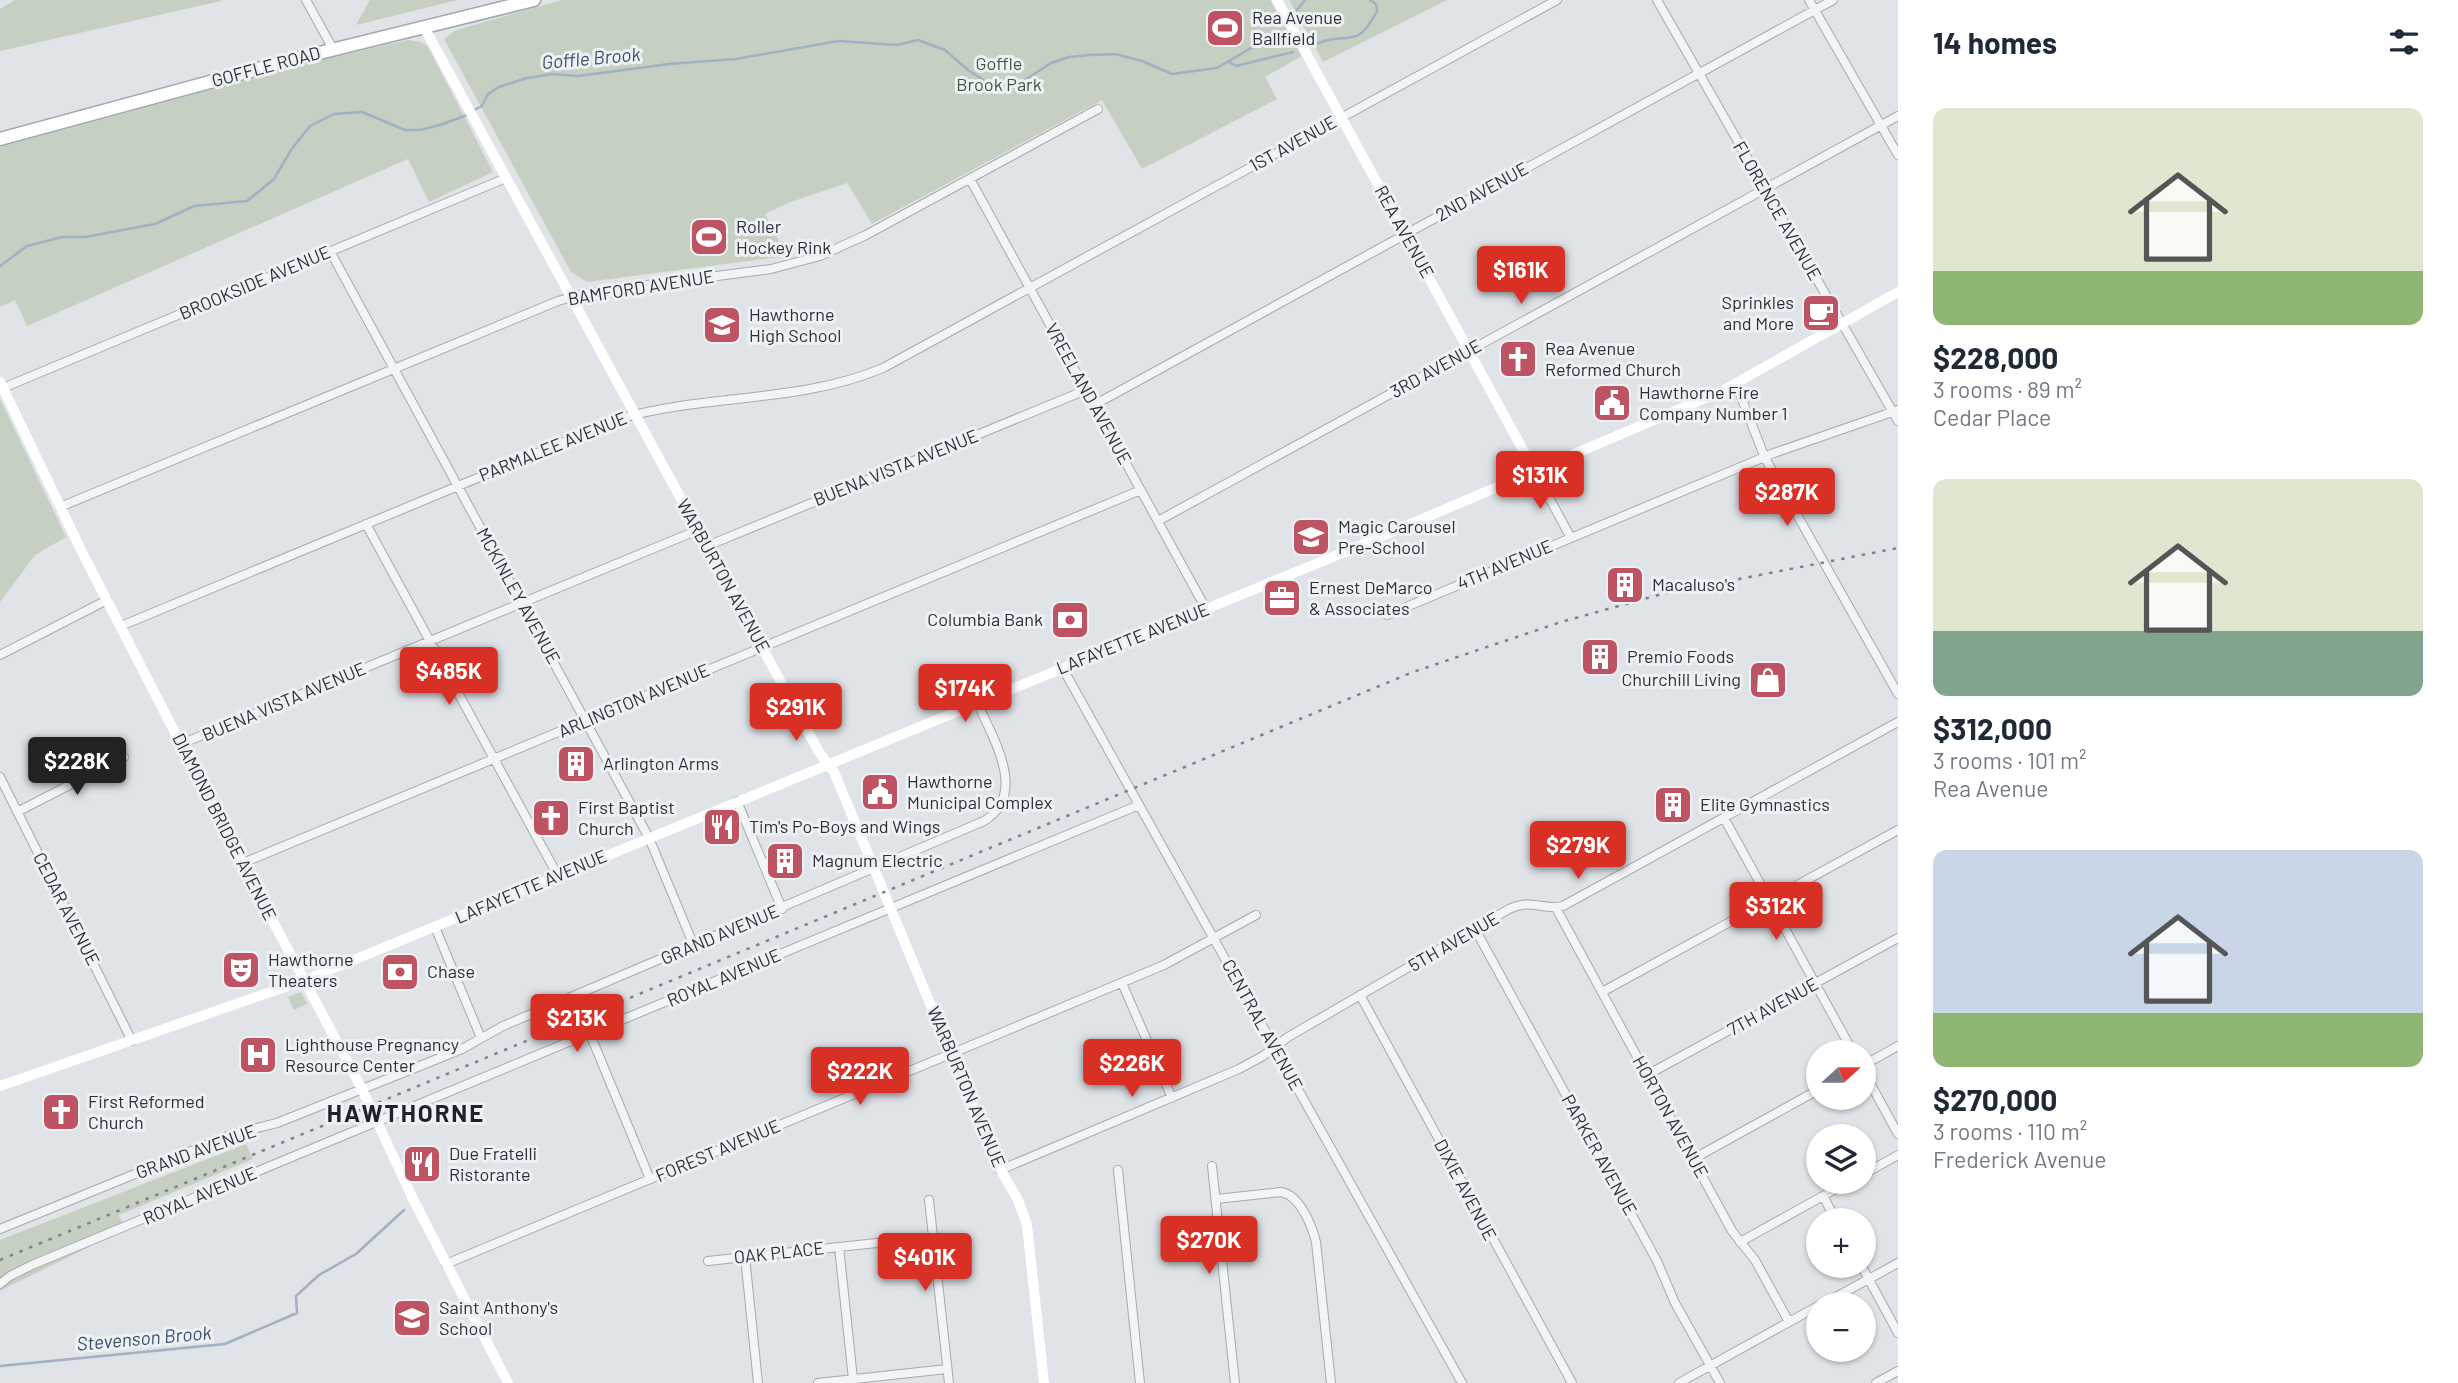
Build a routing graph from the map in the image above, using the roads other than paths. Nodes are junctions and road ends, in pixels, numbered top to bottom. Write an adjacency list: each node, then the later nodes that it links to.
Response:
1 (306, 0): 10 (street)
2 (534, 0): 9 (main road, GOFFLE ROAD)
3 (1277, 0): 14 (street, REA AVENUE)
4 (1557, 0): 14 (street, 1ST AVENUE)
5 (1657, 0): 11 (street, FLORENCE AVENUE)
6 (1809, 0): 8 (street)
7 (1833, 0): 8 (street, 2ND AVENUE)
8 (1815, 10): 11 (street, 2ND AVENUE); 15 (street)
9 (425, 27): 10 (main road, GOFFLE ROAD); 18 (street, WARBURTON AVENUE)
10 (333, 49): 16 (main road, GOFFLE ROAD)
11 (1699, 73): 20 (street, FLORENCE AVENUE); 21 (street, 2ND AVENUE)
12 (1098, 109): 19 (street, BAMFORD AVENUE)
13 (1898, 116): 15 (street, 3RD AVENUE)
14 (1341, 118): 21 (street, REA AVENUE); 23 (street, 1ST AVENUE)
15 (1881, 125): 17 (street); 20 (street, 3RD AVENUE)
16 (0, 139)
17 (1898, 155)
18 (506, 178): 22 (street, BROOKSIDE AVENUE); 25 (street, WARBURTON AVENUE)
19 (970, 179): 23 (street, VREELAND AVENUE); 25 (street, BAMFORD AVENUE)
20 (1765, 189): 26 (street, FLORENCE AVENUE); 27 (street, 3RD AVENUE)
21 (1405, 234): 27 (street, REA AVENUE); 32 (street, 2ND AVENUE)
22 (330, 251): 28 (street, MCKINLEY AVENUE); 30 (street, BROOKSIDE AVENUE)
23 (1030, 288): 31 (street, VREELAND AVENUE); 34 (street, PARMALEE AVENUE)
24 (1898, 292): 26 (street, LAFAYETTE AVENUE)
25 (571, 297): 28 (street, BAMFORD AVENUE); 34 (street, WARBURTON AVENUE)
26 (1842, 324): 29 (street, LAFAYETTE AVENUE); 33 (street, FLORENCE AVENUE)
27 (1469, 351): 37 (street, REA AVENUE); 41 (street, 3RD AVENUE)
28 (394, 369): 38 (street, MCKINLEY AVENUE); 40 (street, BAMFORD AVENUE)
29 (1736, 384): 36 (street); 37 (street, LAFAYETTE AVENUE)
30 (1, 385): 40 (street, DIAMOND BRIDGE AVENUE)
31 (1086, 390): 32 (street, VREELAND AVENUE); 45 (street, BUENA VISTA AVENUE)
32 (1094, 405): 39 (street, VREELAND AVENUE)
33 (1896, 411): 35 (street, FLORENCE AVENUE); 36 (street, 4TH AVENUE)
34 (635, 414): 38 (street, PARMALEE AVENUE); 43 (street, WARBURTON AVENUE)
35 (1898, 421)
36 (1765, 458): 44 (street, 4TH AVENUE); 55 (street)
37 (1534, 470): 44 (street, REA AVENUE); 48 (street, LAFAYETTE AVENUE)
38 (458, 486): 42 (street, PARMALEE AVENUE); 47 (street, MCKINLEY AVENUE)
39 (1141, 491): 41 (street, VREELAND AVENUE); 52 (street, ARLINGTON AVENUE)
40 (60, 508): 46 (street, DIAMOND BRIDGE AVENUE)
41 (1158, 521): 48 (street, VREELAND AVENUE)
42 (366, 524): 50 (street, PARMALEE AVENUE); 51 (street)
43 (698, 530): 45 (street, WARBURTON AVENUE); 47 (street, BUENA VISTA AVENUE)
44 (1571, 538): 49 (street, 4TH AVENUE)
45 (707, 546): 52 (street, WARBURTON AVENUE)
46 (107, 600): 50 (street, DIAMOND BRIDGE AVENUE); 53 (street)
47 (522, 603): 51 (street, BUENA VISTA AVENUE); 57 (street, MCKINLEY AVENUE)
48 (1206, 609): 54 (street, LAFAYETTE AVENUE)
49 (1387, 615)
50 (121, 626): 59 (street, DIAMOND BRIDGE AVENUE)
51 (430, 641): 59 (street, BUENA VISTA AVENUE); 61 (street)
52 (762, 648): 57 (street, ARLINGTON AVENUE); 62 (street, WARBURTON AVENUE)
53 (0, 654)
54 (1062, 667): 56 (street, LAFAYETTE AVENUE); 65 (street, CENTRAL AVENUE)
55 (1898, 694)
56 (977, 702): 62 (street, LAFAYETTE AVENUE); 71 (street, GRAND AVENUE)
57 (586, 721): 61 (street, ARLINGTON AVENUE); 69 (street, MCKINLEY AVENUE)
58 (1898, 722): 67 (street)
59 (181, 744): 70 (street, DIAMOND BRIDGE AVENUE)
60 (124, 757): 66 (street)
61 (494, 759): 70 (street, ARLINGTON AVENUE); 72 (street)
62 (828, 764): 64 (street, LAFAYETTE AVENUE); 71 (street, WARBURTON AVENUE)
63 (0, 777): 66 (street, CEDAR AVENUE)
64 (737, 801): 69 (street, LAFAYETTE AVENUE); 76 (street)
65 (1139, 805): 74 (street, ROYAL AVENUE); 81 (street, CENTRAL AVENUE)
66 (17, 812): 91 (street, CEDAR AVENUE)
67 (1724, 818): 73 (street); 75 (street)
68 (1898, 830): 73 (street)
69 (649, 838): 72 (street, LAFAYETTE AVENUE); 82 (street, MCKINLEY AVENUE)
70 (243, 863): 83 (street, DIAMOND BRIDGE AVENUE)
71 (873, 868): 74 (street, WARBURTON AVENUE); 76 (street, GRAND AVENUE)
72 (558, 876): 78 (street, LAFAYETTE AVENUE)
73 (1770, 900): 85 (street); 86 (street)
74 (891, 908): 88 (street, ROYAL AVENUE); 94 (street, WARBURTON AVENUE)
75 (1556, 908): 79 (street, 5TH AVENUE); 86 (street, HORTON AVENUE)
76 (782, 909): 82 (street, GRAND AVENUE)
77 (1256, 915): 81 (street, FOREST AVENUE)
78 (435, 927): 83 (street, LAFAYETTE AVENUE); 89 (street)
79 (1475, 929): 87 (street, 5TH AVENUE); 131 (street, PARKER AVENUE)
80 (1898, 938): 85 (street, 7TH AVENUE)
81 (1214, 939): 84 (street, FOREST AVENUE); 93 (street, CENTRAL AVENUE)
82 (694, 946): 89 (street, GRAND AVENUE)
83 (305, 980): 91 (street, LAFAYETTE AVENUE); 99 (street, DIAMOND BRIDGE AVENUE)
84 (1122, 983): 94 (street, FOREST AVENUE); 102 (street)
85 (1815, 984): 90 (street); 97 (street, 7TH AVENUE)
86 (1602, 992): 97 (street, HORTON AVENUE)
87 (1360, 995): 93 (street, 5TH AVENUE); 144 (street, DIXIE AVENUE)
88 (590, 1034): 103 (street, ROYAL AVENUE); 111 (street)
89 (481, 1038): 99 (street, GRAND AVENUE)
90 (1846, 1040)
91 (132, 1041): 98 (street, LAFAYETTE AVENUE)
92 (1898, 1046): 95 (street)
93 (1275, 1047): 102 (street, 5TH AVENUE); 143 (street, CENTRAL AVENUE)
94 (951, 1054): 109 (street, WARBURTON AVENUE); 111 (street, FOREST AVENUE)
95 (1876, 1058)
96 (0, 1073): 98 (street)
97 (1647, 1075): 106 (street, HORTON AVENUE)
98 (3, 1085)
99 (362, 1089): 103 (street, DIAMOND BRIDGE AVENUE); 117 (street, GRAND AVENUE)
100 (1876, 1094): 104 (street)
101 (1806, 1097): 106 (street)
102 (1172, 1098): 109 (street, 5TH AVENUE)
103 (377, 1122): 124 (street, DIAMOND BRIDGE AVENUE); 126 (street, ROYAL AVENUE)
104 (1898, 1134)
105 (1898, 1155): 108 (street)
106 (1693, 1159): 119 (street, HORTON AVENUE)
107 (1212, 1166): 114 (street)
108 (1876, 1167)
109 (1000, 1170): 139 (street, WARBURTON AVENUE)
110 (1118, 1170): 140 (street)
111 (650, 1179): 124 (street, FOREST AVENUE)
112 (1827, 1194): 113 (street)
113 (1824, 1196): 116 (street); 119 (street)
114 (1216, 1199): 141 (street); 142 (street)
115 (929, 1200): 118 (street)
116 (1830, 1208)
117 (0, 1229)
118 (933, 1237): 120 (street, OAK PLACE); 132 (street)
119 (1740, 1242): 129 (street, HORTON AVENUE)
120 (839, 1247): 121 (street, OAK PLACE); 134 (street)
121 (745, 1257): 122 (street, OAK PLACE); 136 (street)
122 (708, 1261)
123 (1898, 1263): 125 (street)
124 (446, 1264): 135 (street, DIAMOND BRIDGE AVENUE)
125 (1868, 1279): 127 (street); 130 (street)
126 (0, 1284)
127 (1845, 1292)
128 (1806, 1313): 129 (street)
129 (1790, 1322): 131 (street)
130 (1898, 1333)
131 (1710, 1366): 145 (street); 146 (street, PARKER AVENUE)
132 (947, 1369): 134 (street); 138 (street)
133 (1898, 1371): 147 (street)
134 (853, 1379): 137 (street)
135 (508, 1383)
136 (758, 1383)
137 (818, 1383)
138 (949, 1383)
139 (1044, 1383)
140 (1140, 1383)
141 (1235, 1383)
142 (1331, 1383)
143 (1462, 1383)
144 (1572, 1383)
145 (1679, 1383)
146 (1720, 1383)
147 (1876, 1383)

